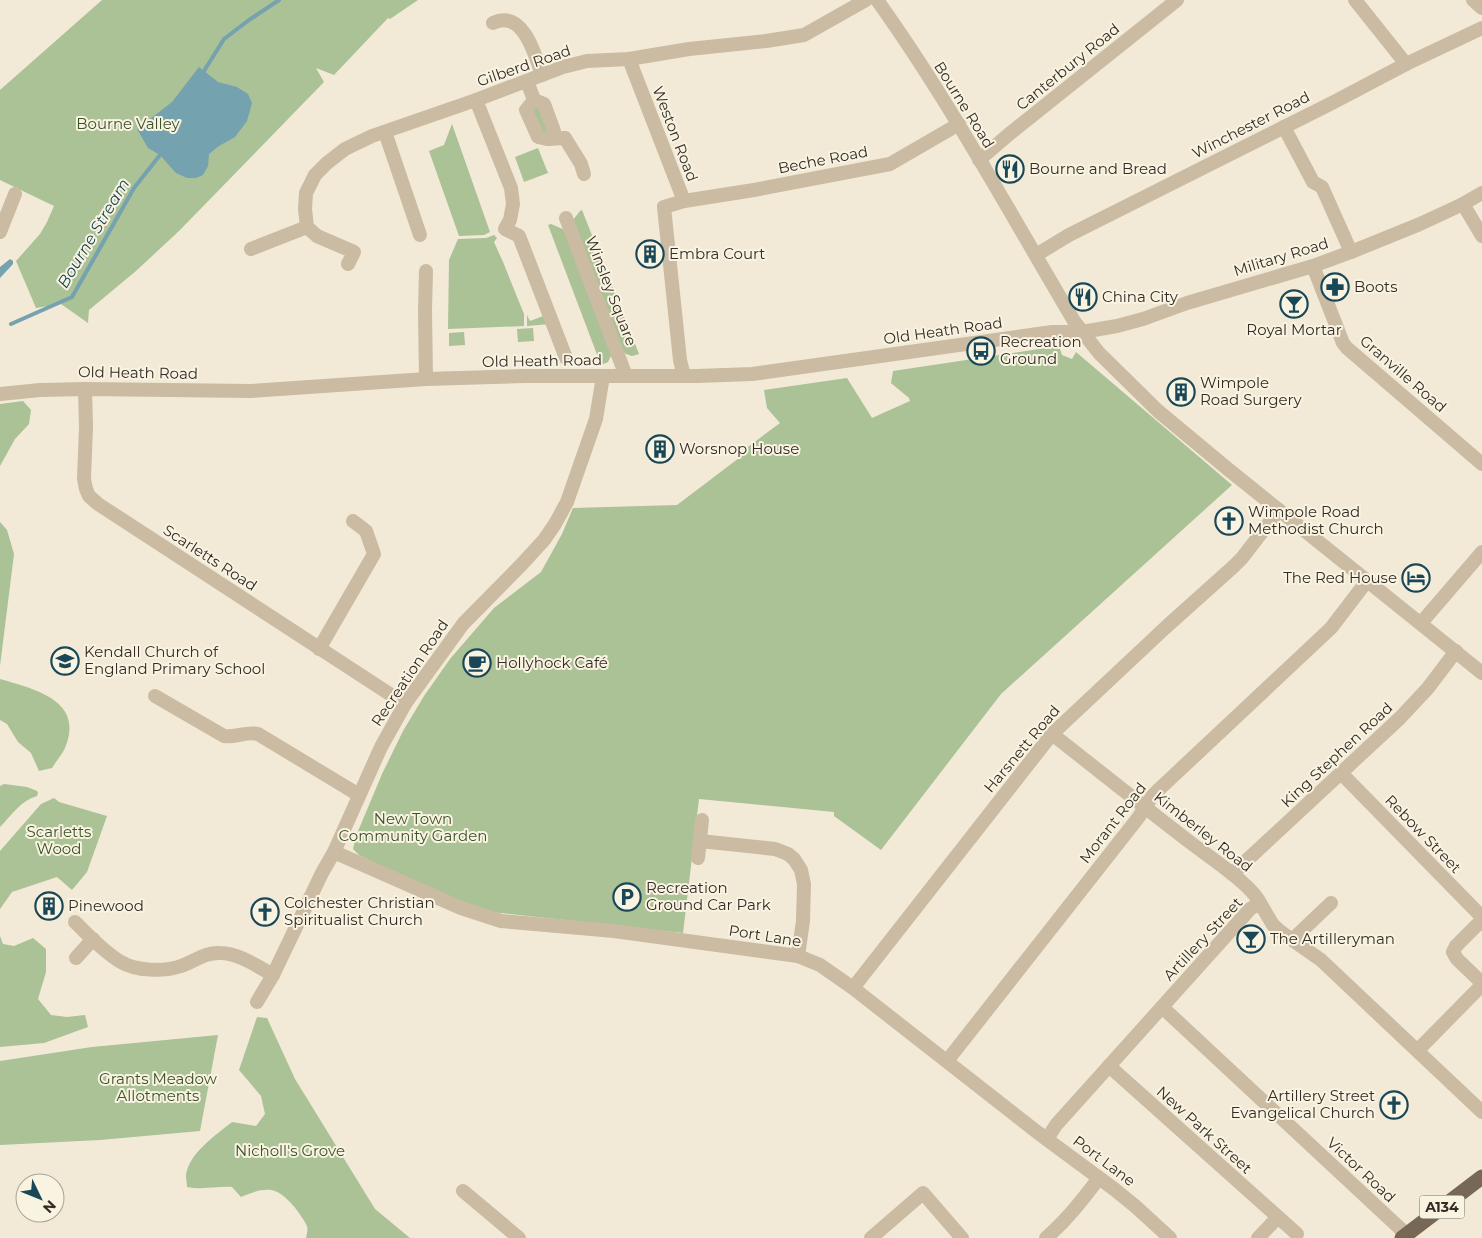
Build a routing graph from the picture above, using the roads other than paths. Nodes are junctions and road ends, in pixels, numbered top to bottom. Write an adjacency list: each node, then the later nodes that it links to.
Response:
1 (866, 0): 9 (street, Gilberd Road)
2 (877, 0): 14 (street, Bourne Road)
3 (1177, 0): 17 (street, Canterbury Road)
4 (1355, 0): 10 (street)
5 (1473, 0): 6 (street)
6 (1482, 8)
7 (493, 23): 11 (street)
8 (1482, 28): 10 (street, Winchester Road)
9 (629, 59): 11 (street, Gilberd Road); 21 (street, Weston Road)
10 (1406, 64): 15 (street, Winchester Road)
11 (542, 75): 12 (street, Gilberd Road)
12 (527, 81): 13 (street, Gilberd Road); 18 (street)
13 (476, 100): 16 (street, Gilberd Road); 35 (street)
14 (958, 124): 17 (street, Bourne Road); 21 (street, Beche Road)
15 (1284, 127): 29 (street); 30 (street, Winchester Road)
16 (385, 132): 24 (street, Gilberd Road); 26 (street)
17 (979, 160): 30 (street, Bourne Road)
18 (584, 174)
19 (1482, 193): 22 (street, Military Road)
20 (15, 194): 25 (street)
21 (684, 201): 38 (street, Weston Road)
22 (1464, 204): 27 (street); 29 (street, Military Road)
23 (566, 218): 37 (street, Winsley Square)
24 (307, 227): 28 (street); 31 (street)
25 (0, 232)
26 (420, 235)
27 (1482, 236)
28 (251, 249)
29 (1351, 252): 32 (street, Military Road)
30 (1036, 255): 34 (street, Bourne Road)
31 (348, 264)
32 (1313, 266): 34 (street, Military Road); 42 (street, Granville Road)
33 (426, 271): 39 (street)
34 (1082, 332): 38 (street, Old Heath Road); 43 (street, Bourne Road)
35 (566, 358)
36 (603, 376): 37 (street, Old Heath Road); 39 (street, Old Heath Road); 52 (street, Recreation Road)
37 (626, 376): 38 (street, Old Heath Road)
38 (684, 376)
39 (426, 379): 40 (street, Old Heath Road)
40 (86, 389): 41 (street, Old Heath Road); 48 (street, Scarletts Road)
41 (0, 394)
42 (1482, 464)
43 (1279, 510): 46 (street, Bourne Road); 53 (street, Harsnett Road)
44 (353, 521): 48 (street)
45 (1482, 552): 47 (street)
46 (1367, 581): 47 (street, Bourne Road); 56 (street, Morant Road)
47 (1421, 623): 49 (street, Bourne Road)
48 (319, 649): 52 (street, Scarletts Road)
49 (1456, 651): 50 (street, Bourne Road); 54 (street, King Stephen Road)
50 (1482, 673)
51 (155, 696): 55 (street)
52 (405, 704): 55 (street, Recreation Road)
53 (1052, 734): 56 (street, Kimberley Road); 72 (street, Harsnett Road)
54 (1341, 773): 61 (street, King Stephen Road); 64 (street, Rebow Street)
55 (360, 795): 59 (street, Recreation Road)
56 (1145, 808): 61 (street, Kimberley Road); 76 (street, Morant Road)
57 (702, 820): 58 (street)
58 (700, 841): 60 (street); 68 (street)
59 (334, 852): 68 (street, Port Lane); 70 (street, Recreation Road)
60 (698, 858)
61 (1232, 874): 62 (street, Kimberley Road)
62 (1260, 903): 67 (street, Artillery Street); 74 (street, Artillery Street)
63 (1332, 903): 67 (street)
64 (1482, 918): 71 (street, Rebow Street)
65 (75, 922): 66 (street)
66 (93, 939): 69 (street); 70 (street)
67 (1292, 940): 75 (street, Artillery Street)
68 (798, 956): 72 (street, Port Lane)
69 (76, 958)
70 (273, 975): 73 (street, Recreation Road)
71 (1482, 984): 75 (street)
72 (853, 988): 76 (street, Port Lane)
73 (256, 1002)
74 (1162, 1007): 77 (street, Artillery Street); 85 (street, Victor Road)
75 (1418, 1050): 78 (street, Artillery Street)
76 (947, 1061): 79 (street, Port Lane)
77 (1109, 1066): 79 (street, Artillery Street); 83 (street, New Park Street)
78 (1482, 1112)
79 (1047, 1139): 81 (street, Port Lane)
80 (1482, 1177): 85 (main road, A134)
81 (1099, 1178): 89 (street); 90 (street, Port Lane)
82 (463, 1191): 86 (street)
83 (1278, 1217): 84 (street, New Park Street); 91 (street)
84 (1297, 1234)
85 (1404, 1236)
86 (519, 1238)
87 (871, 1238): 88 (street)
88 (962, 1238)
89 (1046, 1238)
90 (1170, 1238)
91 (1258, 1238)

